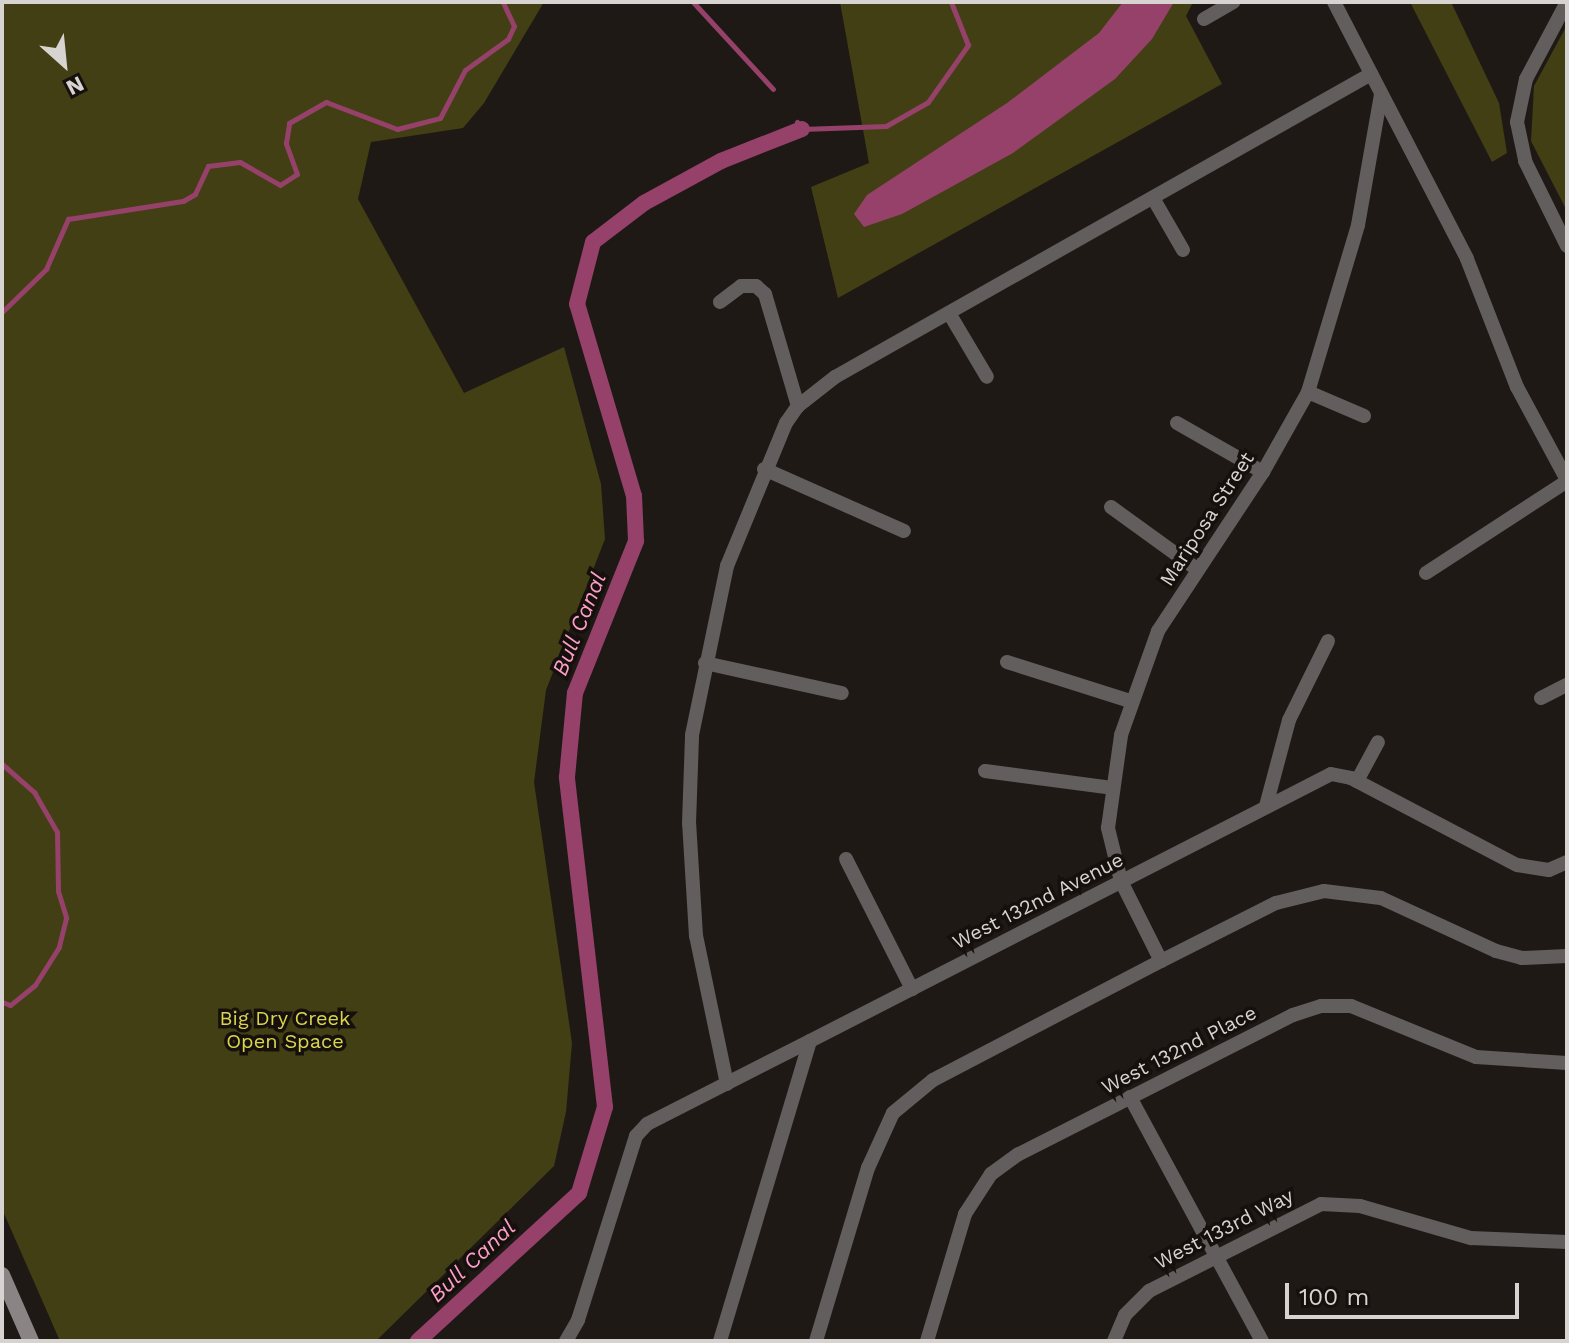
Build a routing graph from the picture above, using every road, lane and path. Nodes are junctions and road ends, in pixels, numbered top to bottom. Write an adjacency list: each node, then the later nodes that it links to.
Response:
1 (1234, 2): 4 (street)
2 (1334, 2): 5 (street)
3 (1567, 2): 8 (street)
4 (1204, 19)
5 (1371, 74): 6 (street); 7 (street)
6 (1381, 95): 13 (street, Mariposa Street); 19 (street)
7 (1153, 198): 9 (street); 11 (street)
8 (1567, 246)
9 (1183, 250)
10 (720, 302): 14 (street)
11 (949, 313): 12 (street); 14 (street)
12 (987, 377)
13 (1308, 392): 15 (street); 18 (street, Mariposa Street)
14 (798, 406): 17 (street)
15 (1364, 416)
16 (1177, 423): 18 (street)
17 (764, 469): 21 (street); 26 (street)
18 (1263, 472): 22 (street, Mariposa Street)
19 (1567, 481): 23 (street)
20 (1111, 507): 22 (street)
21 (904, 531)
22 (1198, 570): 30 (street, Mariposa Street)
23 (1426, 573)
24 (1328, 641): 35 (street)
25 (1007, 662): 30 (street)
26 (705, 663): 28 (street); 44 (street)
27 (1567, 685): 29 (street)
28 (842, 693)
29 (1541, 698)
30 (1130, 701): 34 (street, Mariposa Street)
31 (1378, 742): 33 (street)
32 (985, 771): 34 (street)
33 (1357, 781): 35 (street, West 132nd Avenue); 37 (street, West 132nd Avenue)
34 (1112, 788): 38 (street, Mariposa Street)
35 (1266, 806): 38 (street, West 132nd Avenue)
36 (846, 859): 41 (street)
37 (1567, 862)
38 (1121, 881): 40 (street, Mariposa Street); 41 (street, West 132nd Avenue)
39 (1567, 956): 40 (street)
40 (1161, 961): 52 (street)
41 (912, 989): 42 (street, West 132nd Avenue)
42 (810, 1041): 44 (street, West 132nd Avenue); 51 (street)
43 (1567, 1063): 45 (street, West 132nd Place)
44 (727, 1084): 50 (street, West 132nd Avenue)
45 (1130, 1097): 47 (street); 53 (street, West 132nd Place)
46 (1567, 1242): 47 (street, West 133rd Way)
47 (1212, 1255): 54 (street, West 133rd Way); 55 (street)
48 (2, 1275): 49 (main road)
49 (31, 1341)
50 (566, 1341)
51 (720, 1341)
52 (816, 1341)
53 (927, 1341)
54 (1114, 1341)
55 (1262, 1341)

